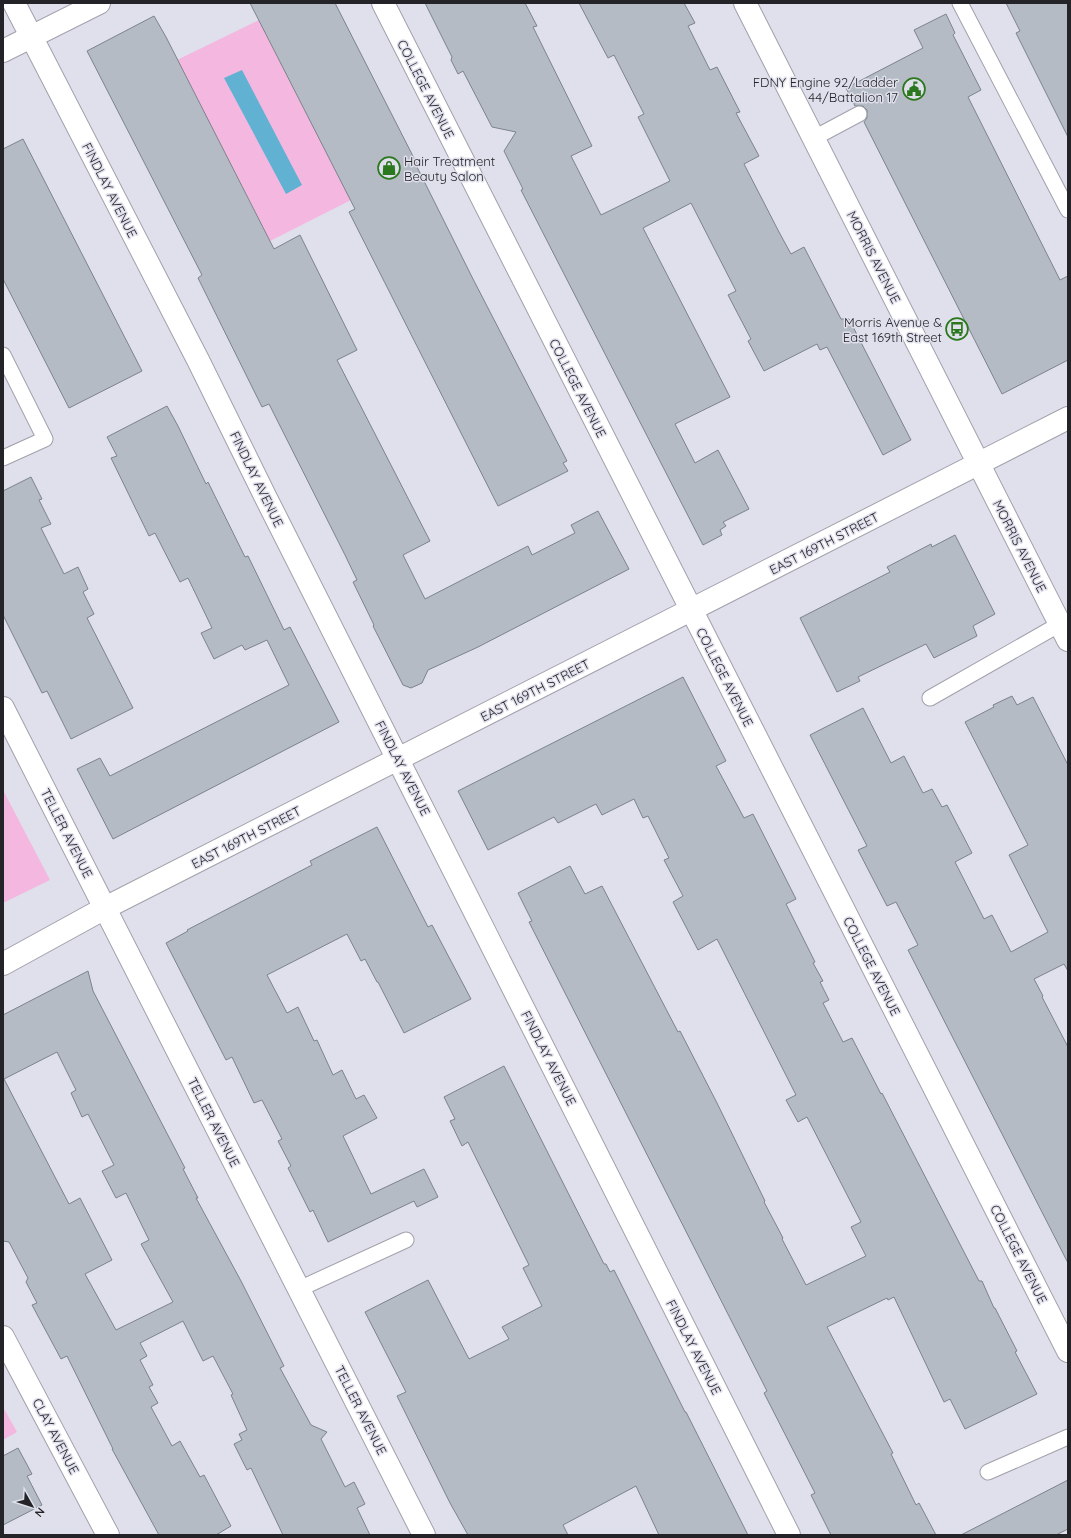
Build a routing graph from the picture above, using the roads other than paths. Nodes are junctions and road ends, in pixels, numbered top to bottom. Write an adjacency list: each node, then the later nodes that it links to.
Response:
1 (14, 3): 6 (street, FINDLAY AVENUE)
2 (99, 3): 6 (street)
3 (383, 3): 15 (street, COLLEGE AVENUE)
4 (745, 3): 9 (street, MORRIS AVENUE)
5 (960, 3): 10 (lane)
6 (32, 37): 7 (street); 19 (street, FINDLAY AVENUE)
7 (3, 52)
8 (860, 114): 9 (lane)
9 (814, 138): 14 (street, MORRIS AVENUE)
10 (1068, 210)
11 (3, 355): 13 (lane)
12 (1068, 418): 14 (street, EAST 169TH STREET)
13 (3, 458)
14 (979, 464): 15 (street, EAST 169TH STREET); 16 (street, MORRIS AVENUE)
15 (691, 611): 19 (street, EAST 169TH STREET); 25 (street, COLLEGE AVENUE)
16 (1064, 632): 17 (lane)
17 (930, 698)
18 (3, 708): 20 (street, TELLER AVENUE)
19 (398, 759): 20 (street, EAST 169TH STREET); 30 (street, FINDLAY AVENUE)
20 (105, 908): 21 (street, EAST 169TH STREET); 23 (street, TELLER AVENUE)
21 (3, 964)
22 (406, 1240): 23 (lane)
23 (299, 1289): 29 (street, TELLER AVENUE)
24 (3, 1337): 28 (street, CLAY AVENUE)
25 (1068, 1351)
26 (1068, 1437): 27 (lane)
27 (988, 1472)
28 (108, 1535)
29 (424, 1535)
30 (789, 1535)

